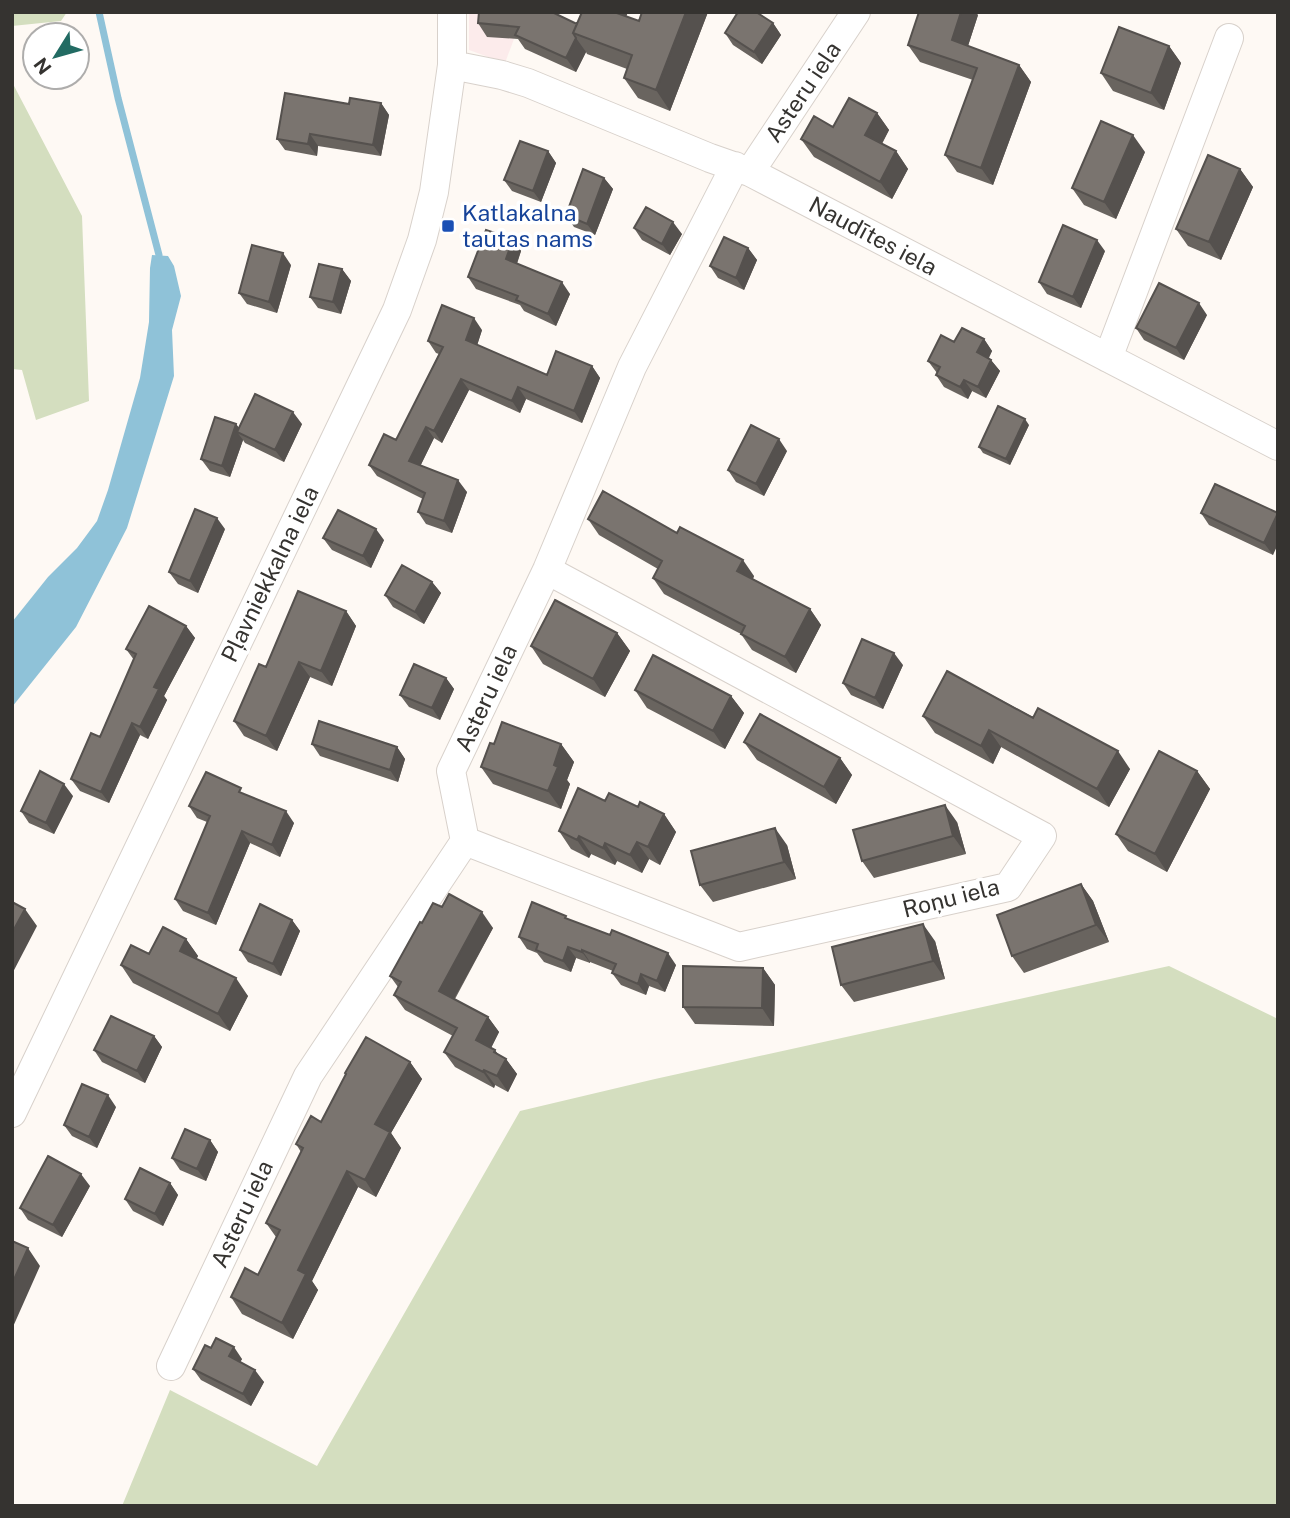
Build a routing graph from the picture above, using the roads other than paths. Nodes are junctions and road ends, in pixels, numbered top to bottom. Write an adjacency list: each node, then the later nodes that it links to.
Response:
1 (452, 12): 4 (street, Pļavniekkalna iela)
2 (856, 12): 5 (street, Asteru iela)
3 (1229, 38): 6 (street)
4 (452, 65): 5 (street, Naudītes iela); 10 (street, Pļavniekkalna iela)
5 (743, 169): 6 (street, Naudītes iela); 8 (street, Asteru iela)
6 (1108, 358): 7 (street, Naudītes iela)
7 (1278, 446)
8 (547, 570): 9 (street, Asteru iela); 9 (street, Roņu iela)
9 (465, 841): 11 (street, Asteru iela)
10 (12, 1113)
11 (171, 1366)

